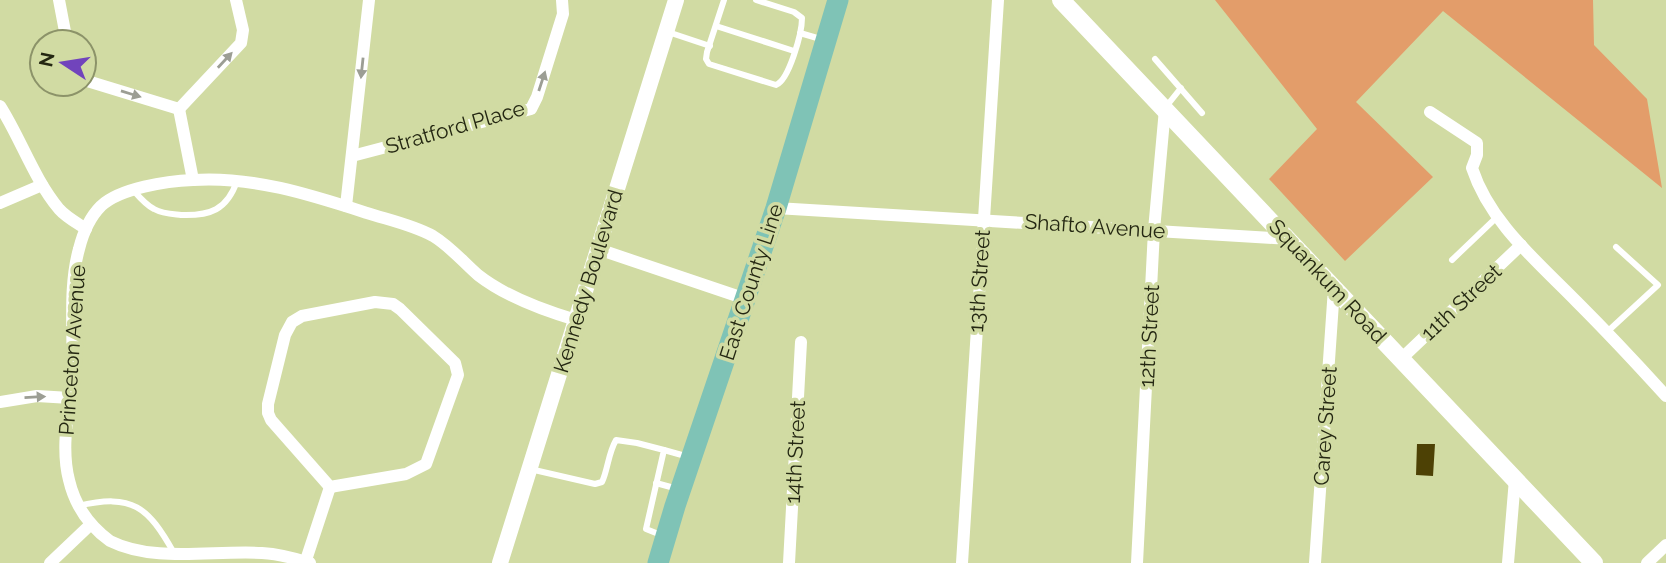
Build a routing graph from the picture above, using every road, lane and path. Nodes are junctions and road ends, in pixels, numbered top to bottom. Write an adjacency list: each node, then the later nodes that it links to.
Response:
1 (59, 0): 12 (street)
2 (236, 0): 22 (street, one-way to 2)
3 (369, 0): 26 (street, Stratford Place, one-way to 26)
4 (562, 0): 26 (street, Stratford Place, one-way to 4)
5 (676, 0): 13 (street, Kennedy Boulevard)
6 (724, 0): 11 (lane)
7 (756, 0): 14 (lane)
8 (838, 0): 15 (main road, East County Line)
9 (998, 0): 35 (street, 13th Street)
10 (1061, 0): 23 (main road, Squankum Road)
11 (716, 26): 16 (lane); 17 (lane)
12 (64, 28)
13 (666, 31): 16 (lane); 41 (street, Kennedy Boulevard)
14 (800, 33): 15 (lane); 17 (lane)
15 (826, 40): 33 (main road, East County Line)
16 (710, 46): 17 (lane)
17 (794, 51)
18 (1155, 59): 20 (lane)
19 (98, 84): 22 (street, one-way to 22)
20 (1181, 88): 23 (lane); 25 (lane)
21 (0, 106): 29 (street)
22 (179, 109): 27 (street)
23 (1165, 109): 37 (street, 12th Street); 38 (main road, Squankum Road)
24 (1430, 112): 34 (street)
25 (1202, 113)
26 (352, 156): 32 (street, Stratford Place)
27 (193, 180): 28 (street, Princeton Avenue); 30 (street, Princeton Avenue)
28 (237, 181): 30 (lane); 32 (street, Princeton Avenue)
29 (42, 186): 31 (street); 36 (street)
30 (132, 190): 36 (street, Princeton Avenue)
31 (0, 203)
32 (346, 206): 45 (street, Princeton Avenue)
33 (776, 208): 35 (street, Shafto Avenue); 44 (main road, East County Line)
34 (1497, 217): 39 (street); 42 (lane)
35 (983, 219): 37 (street, Shafto Avenue); 69 (street, 13th Street)
36 (86, 229): 50 (street, Princeton Avenue)
37 (1154, 230): 38 (street, Shafto Avenue); 70 (street, 12th Street)
38 (1289, 239): 43 (main road, Squankum Road)
39 (1521, 245): 46 (street); 48 (street, 11th Street)
40 (1616, 247): 46 (lane)
41 (598, 249): 44 (street); 45 (street, Kennedy Boulevard)
42 (1452, 260)
43 (1334, 288): 48 (main road, Squankum Road); 71 (street, Carey Street)
44 (746, 299): 53 (main road, East County Line)
45 (576, 320): 54 (street, Kennedy Boulevard)
46 (1607, 332): 49 (street)
47 (801, 342): 68 (street, 14th Street)
48 (1401, 359): 55 (main road, Squankum Road)
49 (1666, 396)
50 (70, 398): 51 (street, one-way to 50); 59 (street, Princeton Avenue)
51 (0, 402)
52 (664, 450): 53 (lane); 54 (lane); 56 (lane)
53 (692, 458): 58 (main road, East County Line)
54 (530, 469): 66 (street, Kennedy Boulevard)
55 (1515, 479): 72 (street); 73 (main road, Squankum Road)
56 (656, 483): 58 (lane); 61 (lane)
57 (330, 488): 57 (street); 65 (street)
58 (681, 490): 61 (main road, East County Line)
59 (78, 506): 60 (street, Princeton Avenue); 63 (lane)
60 (90, 524): 63 (street, Princeton Avenue); 64 (street)
61 (666, 538): 67 (main road, East County Line)
62 (1666, 545): 74 (street)
63 (176, 557): 65 (street, Princeton Avenue)
64 (50, 563)
65 (307, 563)
66 (500, 563)
67 (659, 563)
68 (789, 563)
69 (962, 563)
70 (1137, 563)
71 (1315, 563)
72 (1508, 563)
73 (1594, 563)
74 (1647, 563)

